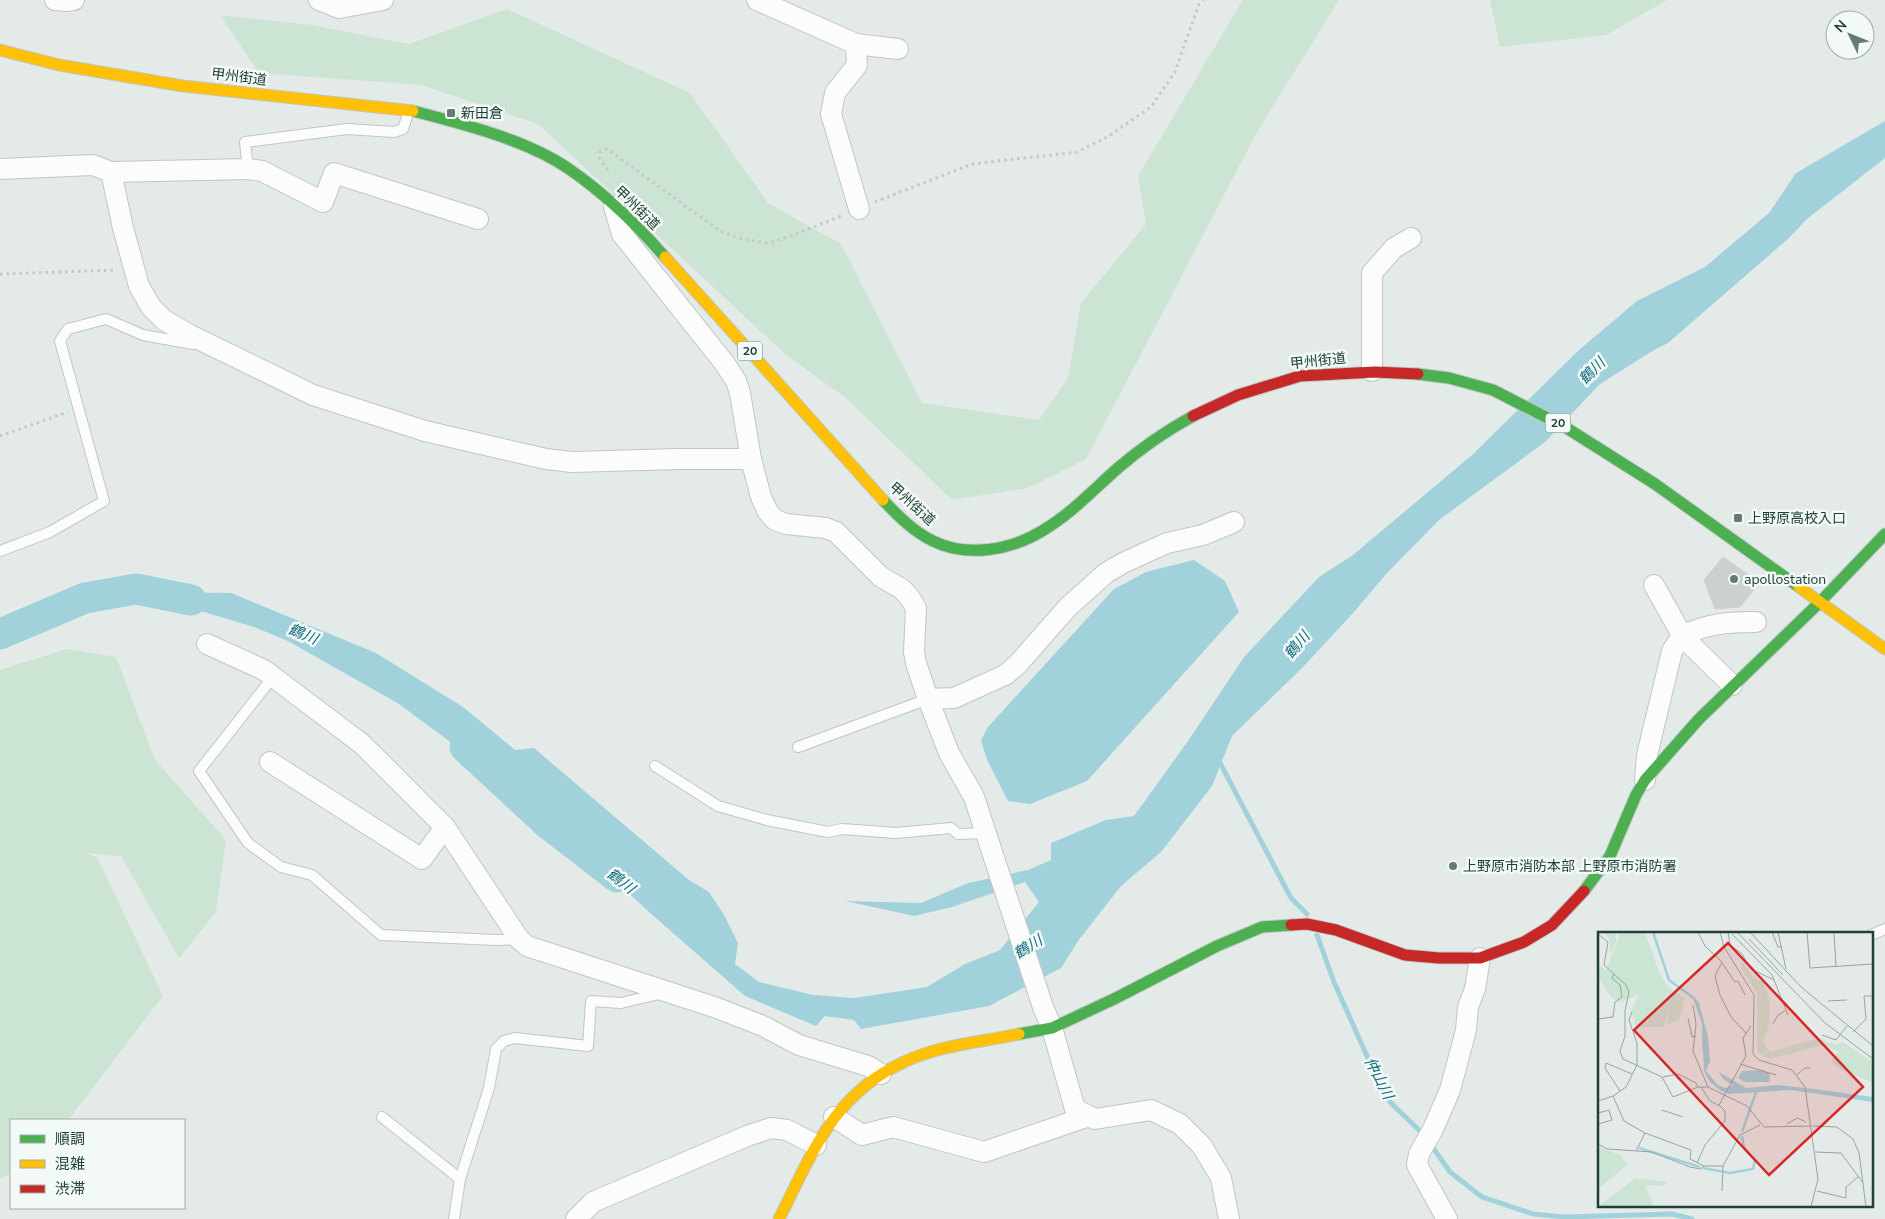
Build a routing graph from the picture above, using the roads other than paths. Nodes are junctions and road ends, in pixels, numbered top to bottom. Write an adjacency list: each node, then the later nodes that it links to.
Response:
1 (55, 0): 2 (street)
2 (74, 0)
3 (319, 0): 4 (street)
4 (383, 0)
5 (757, 0): 6 (street)
6 (856, 44): 7 (street); 14 (street)
7 (898, 48)
8 (0, 50): 9 (main road, 甲州街道 / 20)
9 (409, 110): 11 (lane); 13 (main road, 甲州街道 / 20)
10 (0, 169): 12 (street)
11 (248, 169): 12 (street); 15 (street)
12 (111, 172): 17 (street)
13 (613, 205): 18 (main road, 甲州街道 / 20); 19 (street)
14 (859, 209)
15 (478, 219)
16 (1411, 238): 18 (street)
17 (219, 348): 19 (street); 22 (lane)
18 (1372, 372): 24 (main road, 甲州街道 / 20)
19 (751, 459): 31 (street)
20 (1234, 522): 31 (street)
21 (1885, 534): 24 (main road)
22 (0, 551)
23 (1654, 585): 26 (street)
24 (1820, 602): 28 (main road, 甲州街道 / 20); 30 (main road)
25 (1756, 622): 26 (street)
26 (1683, 637): 30 (street); 35 (street)
27 (207, 644): 29 (street)
28 (1885, 649)
29 (273, 677): 36 (street); 40 (lane)
30 (1732, 685): 35 (main road)
31 (928, 699): 32 (lane); 37 (street)
32 (798, 746)
33 (270, 762): 36 (street)
34 (655, 766): 37 (lane)
35 (1644, 780): 41 (main road)
36 (445, 827): 40 (street)
37 (987, 832): 43 (street)
38 (1885, 929): 39 (lane)
39 (1872, 935)
40 (519, 939): 42 (street)
41 (1480, 958): 43 (main road); 54 (street)
42 (666, 992): 44 (street); 49 (lane)
43 (1052, 1028): 44 (main road); 45 (street)
44 (881, 1074): 46 (main road)
45 (1089, 1116): 46 (street); 53 (street)
46 (834, 1117): 48 (main road)
47 (382, 1118): 49 (lane)
48 (816, 1145): 51 (street); 52 (main road)
49 (460, 1178): 50 (lane)
50 (454, 1219)
51 (576, 1219)
52 (779, 1219)
53 (1229, 1219)
54 (1447, 1219)

